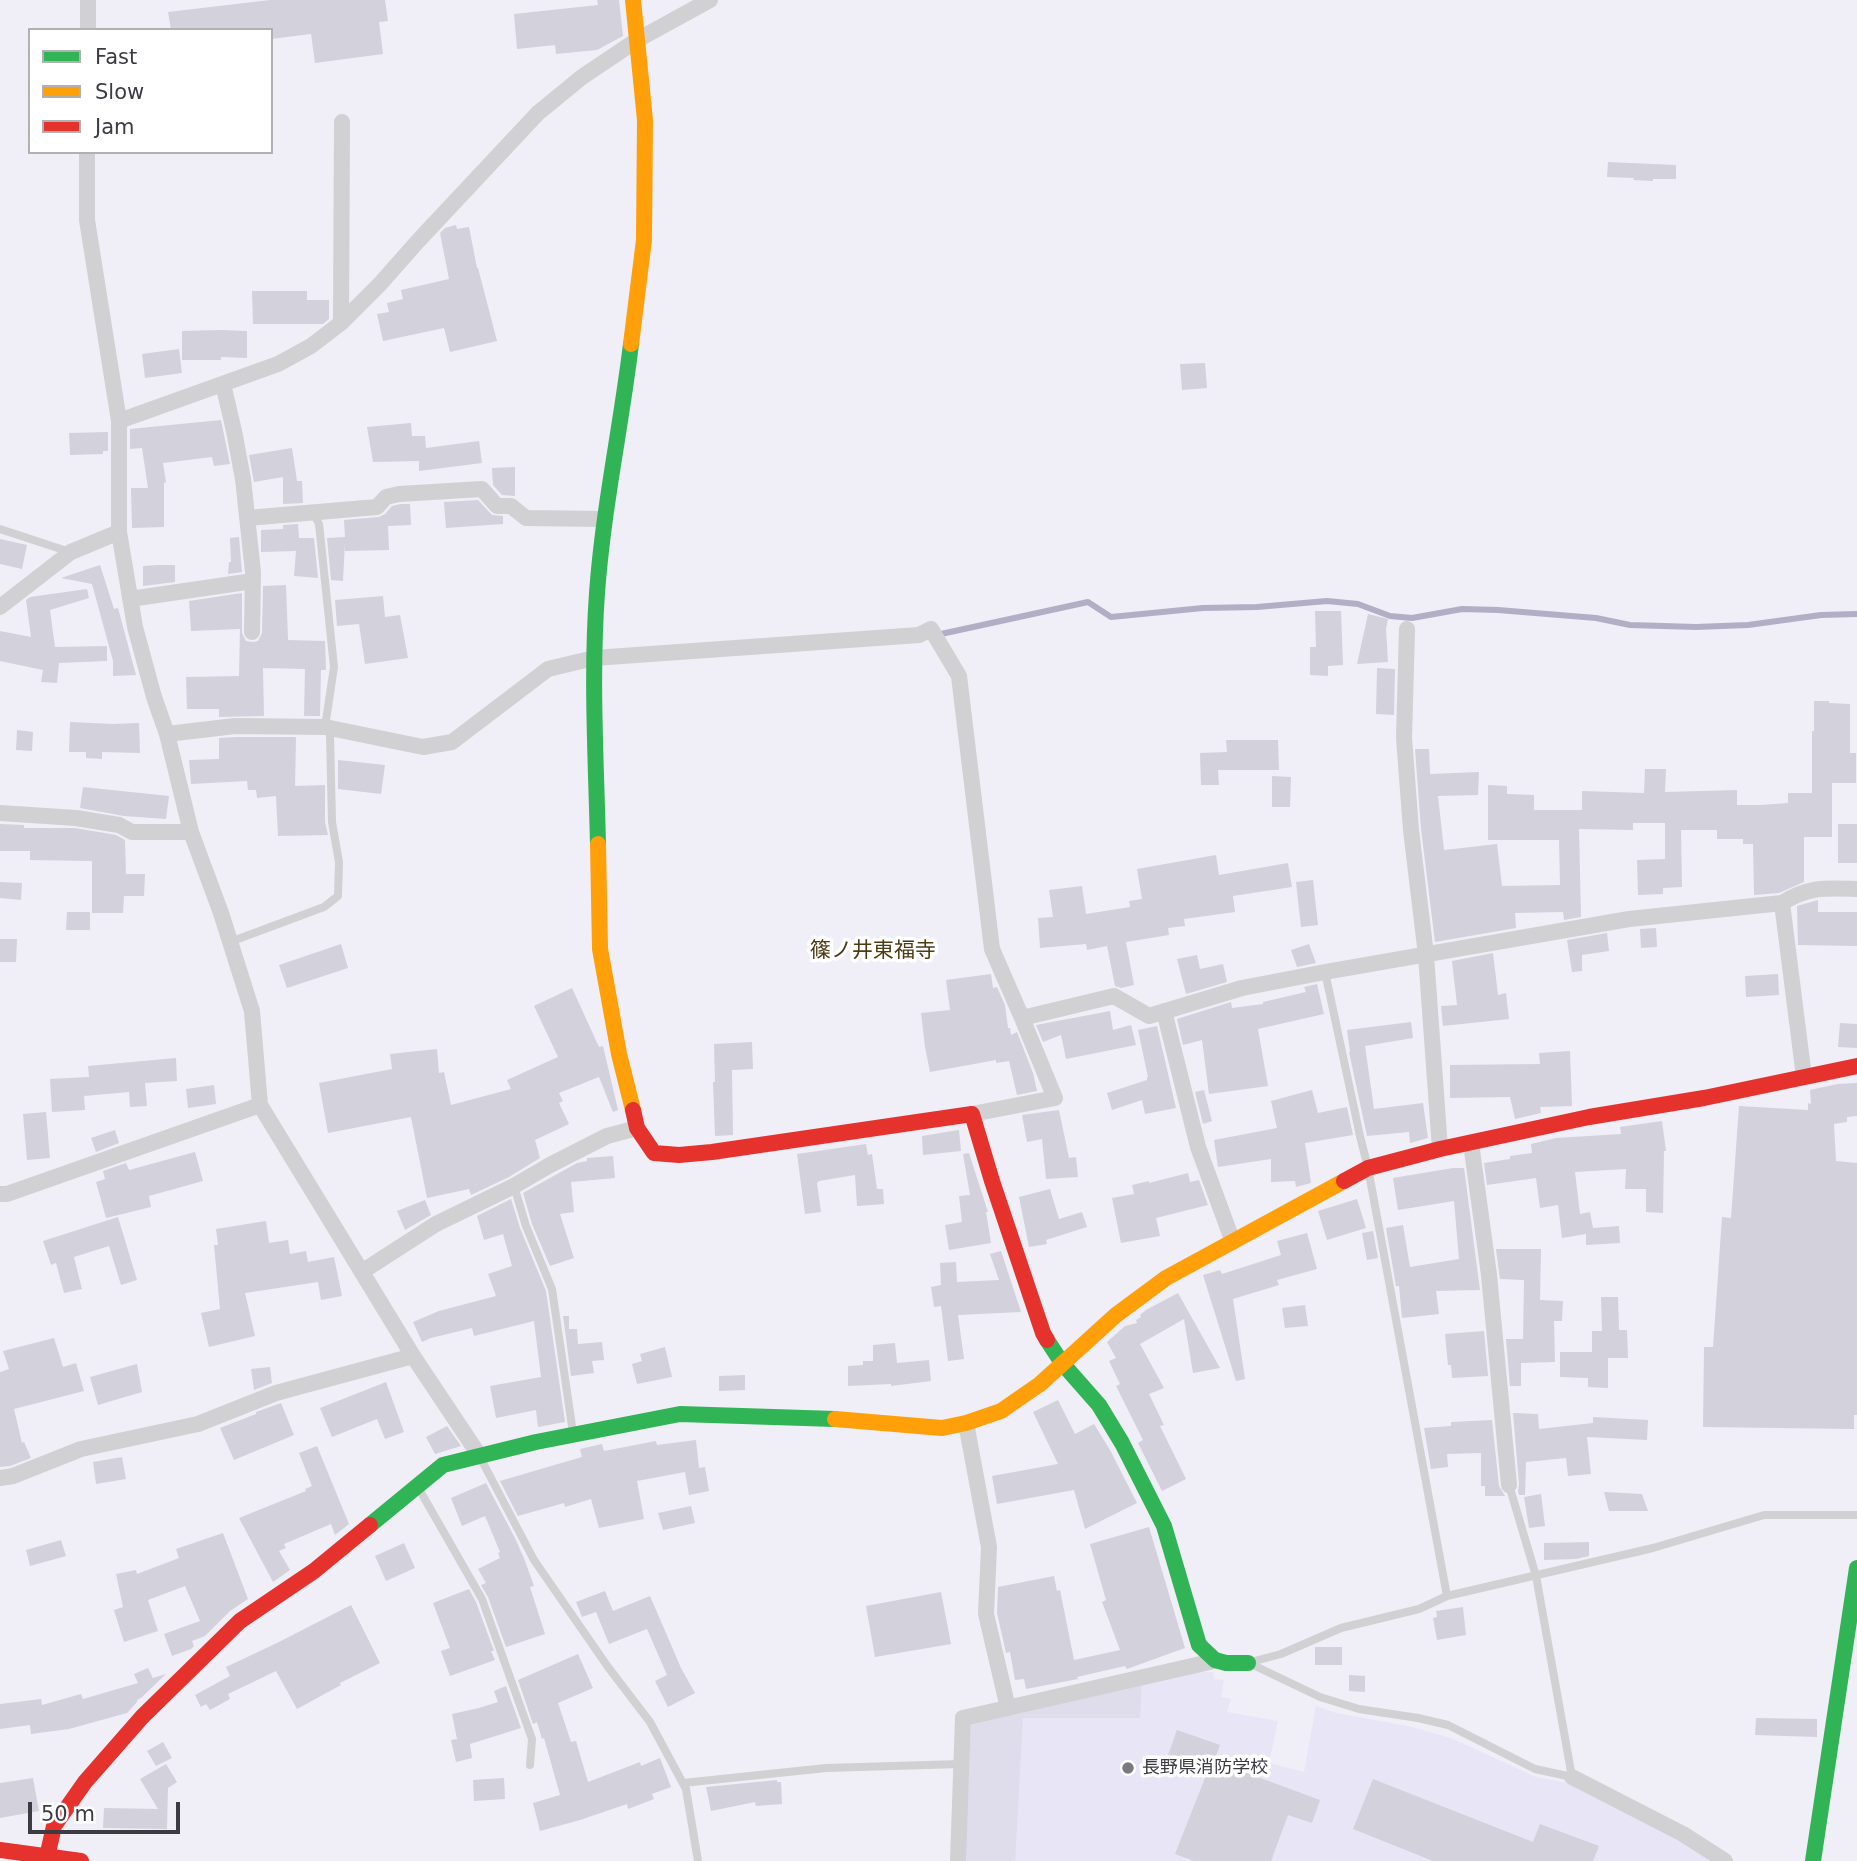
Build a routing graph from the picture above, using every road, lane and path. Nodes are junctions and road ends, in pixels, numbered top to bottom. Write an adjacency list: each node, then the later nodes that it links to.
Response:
1 (88, 0): 4 (street)
2 (634, 0): 5 (street)
3 (710, 0): 5 (street)
4 (88, 28)
5 (637, 40): 8 (street); 13 (street)
6 (342, 122): 8 (street)
7 (87, 154): 10 (street)
8 (341, 323): 9 (street)
9 (223, 384): 10 (street); 12 (street)
10 (119, 421): 15 (street)
11 (313, 512): 12 (street); 13 (street); 23 (lane)
12 (247, 518): 17 (street)
13 (604, 519): 22 (street)
14 (0, 529): 16 (lane)
15 (119, 533): 16 (street); 18 (street)
16 (71, 552): 19 (street)
17 (253, 582): 18 (street); 21 (street)
18 (130, 599): 24 (street)
19 (0, 607)
20 (1407, 629): 30 (street)
21 (251, 632)
22 (594, 658): 23 (street); 33 (street); 38 (street)
23 (325, 727): 24 (street); 29 (lane)
24 (167, 734): 26 (street)
25 (0, 813): 26 (street)
26 (191, 832): 29 (street)
27 (1857, 889): 28 (street)
28 (1782, 903): 30 (street); 35 (street)
29 (230, 942): 36 (street)
30 (1426, 955): 31 (street); 40 (street)
31 (1325, 972): 32 (street); 41 (lane)
32 (1164, 1011): 33 (street); 44 (street)
33 (1022, 1018): 37 (street)
34 (1857, 1066): 35 (street)
35 (1804, 1077): 39 (street)
36 (260, 1105): 43 (street); 45 (street)
37 (972, 1114): 38 (street); 47 (street)
38 (637, 1128): 42 (street)
39 (1471, 1143): 40 (street); 52 (street)
40 (1440, 1149): 41 (street)
41 (1368, 1168): 44 (street); 57 (lane)
42 (514, 1186): 45 (street); 49 (lane)
43 (0, 1194)
44 (1233, 1242): 47 (street)
45 (363, 1272): 46 (street)
46 (413, 1356): 50 (street); 51 (street)
47 (1062, 1363): 48 (street); 58 (street)
48 (966, 1423): 49 (street); 60 (street)
49 (573, 1435): 50 (street)
50 (480, 1455): 53 (street); 64 (lane)
51 (0, 1478)
52 (1509, 1485): 56 (lane)
53 (417, 1486): 62 (lane); 66 (street)
54 (1857, 1515): 56 (lane)
55 (1857, 1568): 71 (street)
56 (1536, 1576): 57 (lane); 63 (lane)
57 (1447, 1596): 59 (lane)
58 (1214, 1661): 59 (street); 60 (street)
59 (1248, 1662): 63 (lane)
60 (1008, 1708): 61 (street)
61 (961, 1764): 64 (lane); 69 (street)
62 (530, 1765)
63 (1572, 1777): 70 (street)
64 (683, 1783): 68 (lane)
65 (0, 1850): 66 (street)
66 (47, 1857): 67 (street)
67 (81, 1861)
68 (698, 1861)
69 (958, 1861)
70 (1724, 1861)
71 (1814, 1861)

